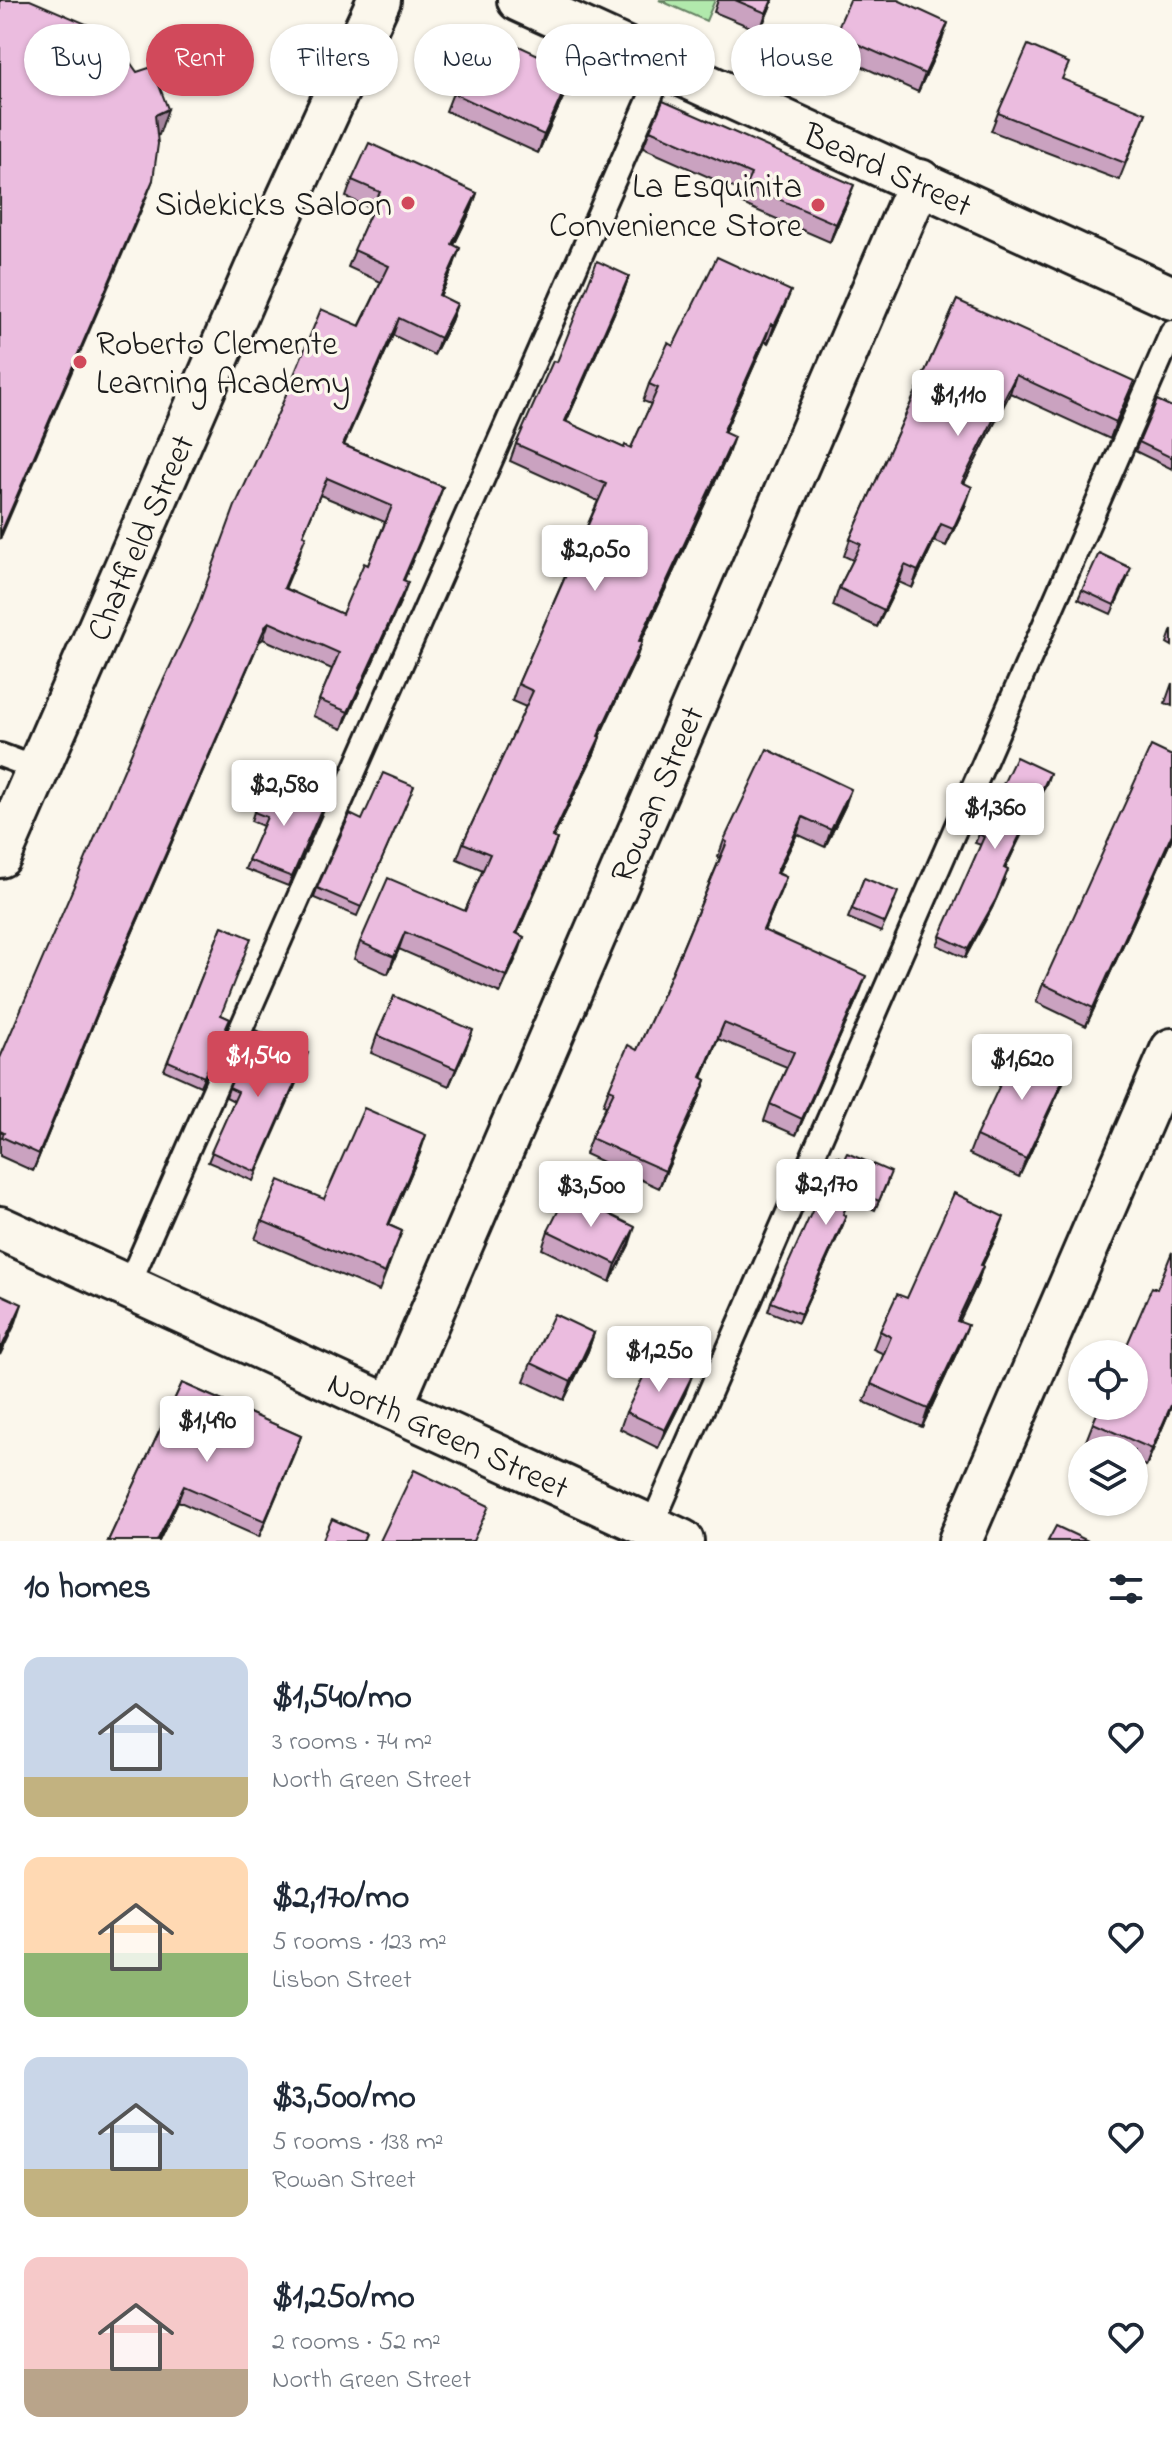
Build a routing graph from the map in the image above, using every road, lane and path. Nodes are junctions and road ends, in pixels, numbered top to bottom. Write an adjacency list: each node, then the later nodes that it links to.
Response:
1 (379, 0): 9 (street, Chatfield Street)
2 (519, 0): 3 (street, Beard Street)
3 (587, 14)
4 (715, 89): 6 (street, Beard Street)
5 (651, 96): 13 (lane)
6 (920, 181): 7 (street, Beard Street); 14 (street, Rowan Street)
7 (1172, 298)
8 (1172, 332): 15 (lane)
9 (19, 762): 10 (street, Chatfield Street)
10 (0, 856)
11 (1172, 1050): 16 (street)
12 (0, 1228): 13 (street, North Green Street)
13 (128, 1286): 14 (street, North Green Street)
14 (391, 1407): 15 (street, North Green Street)
15 (666, 1534)
16 (960, 1541)

